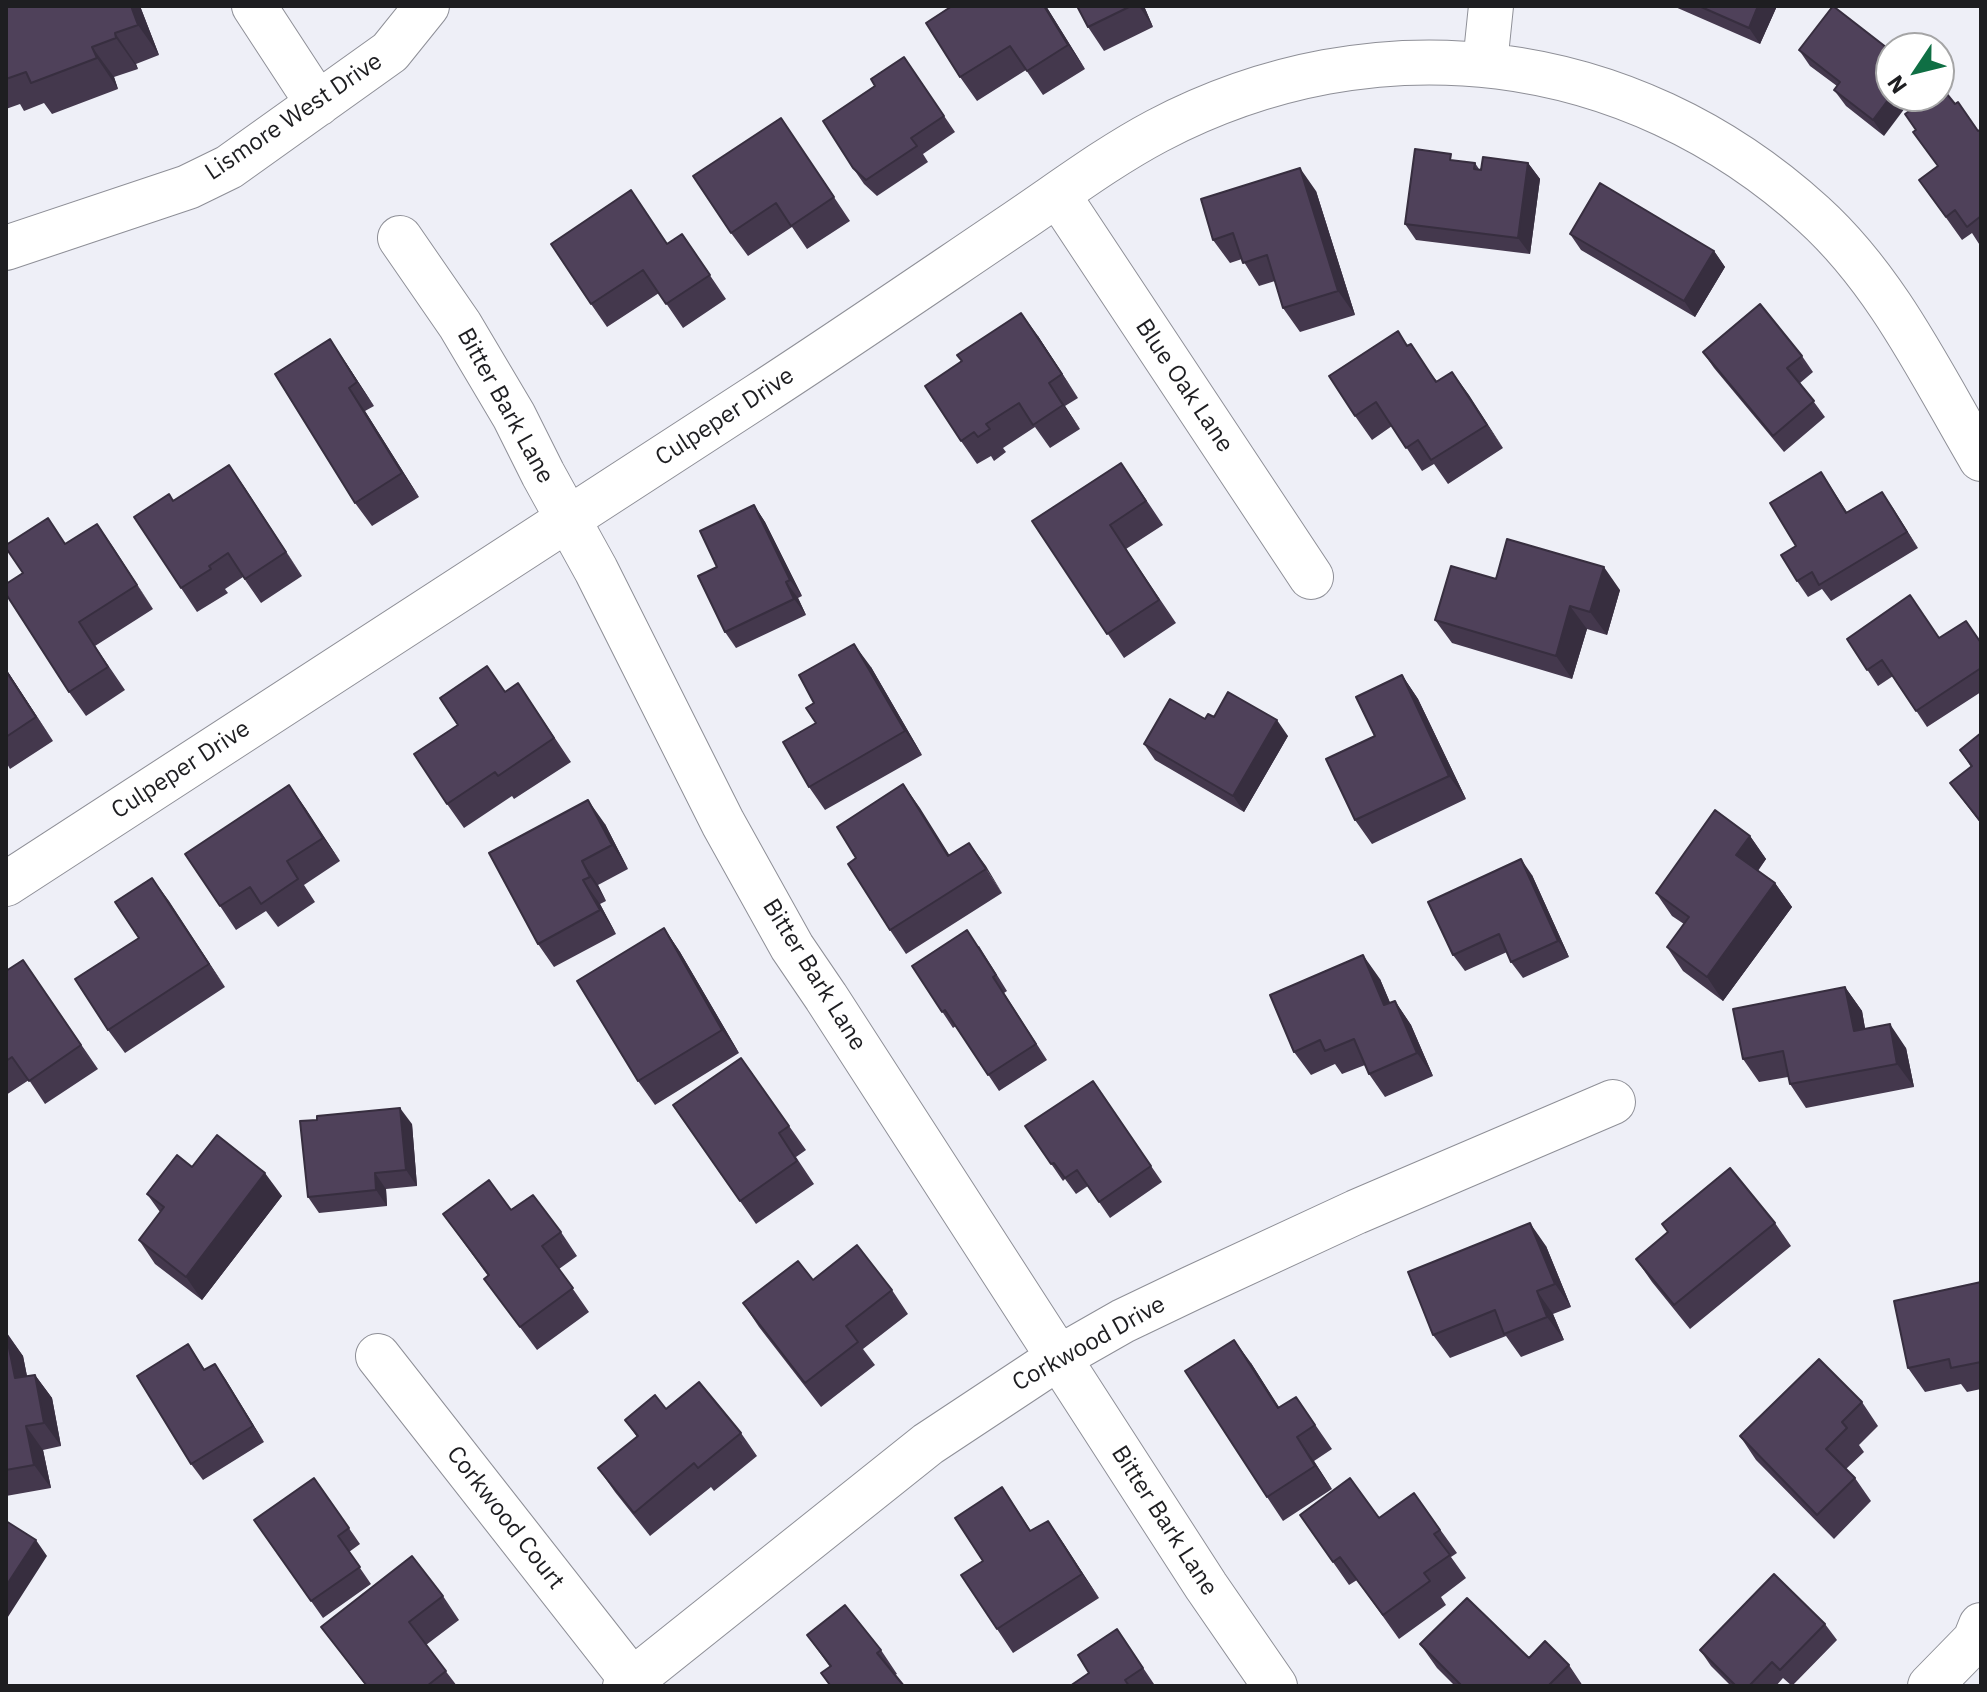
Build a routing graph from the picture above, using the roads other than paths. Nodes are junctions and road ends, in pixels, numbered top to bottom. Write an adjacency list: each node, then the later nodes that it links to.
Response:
1 (254, 6): 5 (street)
2 (427, 6): 5 (street, Lismore West Drive)
3 (1491, 6): 4 (street)
4 (1485, 64): 6 (street, Culpeper Drive); 9 (street, Culpeper Drive)
5 (318, 104): 8 (street, Lismore West Drive)
6 (1058, 195): 10 (street, Culpeper Drive); 11 (street, Blue Oak Lane)
7 (400, 238): 10 (street, Bitter Bark Lane)
8 (6, 248)
9 (1981, 459)
10 (569, 519): 12 (street, Culpeper Drive); 15 (street, Bitter Bark Lane)
11 (1311, 577)
12 (6, 884)
13 (1613, 1102): 15 (street, Corkwood Drive)
14 (378, 1356): 17 (street, Corkwood Court)
15 (1058, 1358): 17 (street, Corkwood Drive); 18 (street, Bitter Bark Lane)
16 (1981, 1625): 19 (street)
17 (629, 1683)
18 (1275, 1686)
19 (1930, 1686)

